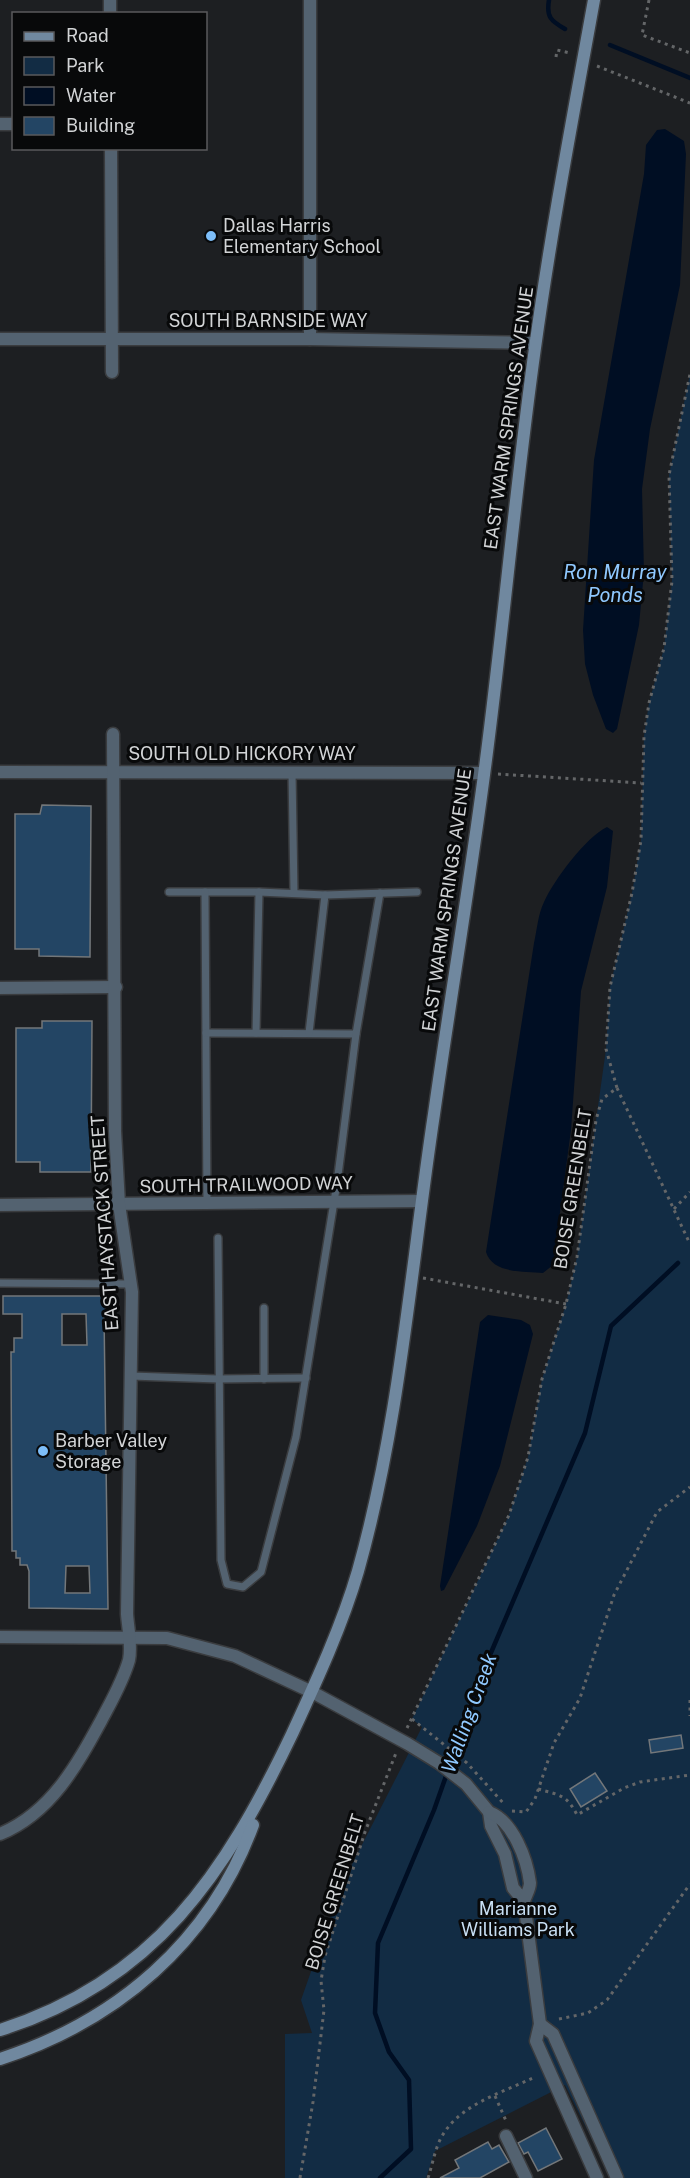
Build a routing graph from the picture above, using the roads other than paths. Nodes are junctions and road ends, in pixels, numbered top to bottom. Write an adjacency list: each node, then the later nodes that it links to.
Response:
1 (310, 0): 6 (street)
2 (594, 0): 7 (street, EAST WARM SPRINGS AVENUE)
3 (111, 150): 4 (street)
4 (112, 338): 5 (street, SOUTH BARNSIDE WAY); 6 (street, SOUTH BARNSIDE WAY); 8 (street)
5 (0, 339)
6 (310, 339): 7 (street, SOUTH BARNSIDE WAY)
7 (536, 343): 13 (street, EAST WARM SPRINGS AVENUE)
8 (112, 372)
9 (113, 734): 11 (street, EAST HAYSTACK STREET)
10 (0, 772): 11 (street, SOUTH OLD HICKORY WAY)
11 (115, 772): 12 (street, SOUTH OLD HICKORY WAY); 21 (street, EAST HAYSTACK STREET)
12 (292, 772): 13 (street, SOUTH OLD HICKORY WAY); 17 (lane)
13 (484, 773): 27 (street, EAST WARM SPRINGS AVENUE)
14 (169, 892): 15 (lane)
15 (205, 892): 16 (lane); 23 (lane)
16 (259, 892): 17 (lane); 24 (lane)
17 (294, 892): 20 (lane)
18 (417, 892): 19 (lane)
19 (380, 893): 20 (lane); 26 (lane)
20 (325, 895): 25 (lane)
21 (116, 987): 22 (street); 30 (street, EAST HAYSTACK STREET)
22 (0, 988)
23 (206, 1033): 24 (lane); 29 (lane)
24 (256, 1033): 25 (lane)
25 (309, 1034): 26 (lane)
26 (356, 1034): 28 (lane)
27 (421, 1201): 28 (street, SOUTH TRAILWOOD WAY); 42 (street, EAST WARM SPRINGS AVENUE)
28 (334, 1202): 29 (street, SOUTH TRAILWOOD WAY); 37 (lane)
29 (207, 1203): 30 (street, SOUTH TRAILWOOD WAY)
30 (119, 1204): 31 (street, SOUTH TRAILWOOD WAY); 34 (street, EAST HAYSTACK STREET)
31 (0, 1205)
32 (218, 1238): 38 (lane)
33 (0, 1283): 34 (lane)
34 (130, 1284): 36 (street, EAST HAYSTACK STREET)
35 (264, 1308): 39 (lane)
36 (131, 1376): 38 (lane); 41 (street, EAST HAYSTACK STREET)
37 (306, 1378): 38 (lane); 39 (lane)
38 (218, 1379): 39 (lane)
39 (264, 1379)
40 (0, 1637): 41 (street)
41 (129, 1637): 42 (street); 44 (street, EAST HAYSTACK STREET)
42 (312, 1692): 43 (street, EAST WARM SPRINGS AVENUE); 45 (street)
43 (267, 1787): 46 (street, EAST WARM SPRINGS AVENUE); 47 (street, EAST WARM SPRINGS AVENUE)
44 (0, 1834)
45 (540, 2024): 50 (street); 51 (street)
46 (0, 2030)
47 (0, 2059)
48 (506, 2136): 49 (street)
49 (526, 2178)
50 (597, 2178)
51 (617, 2178)

